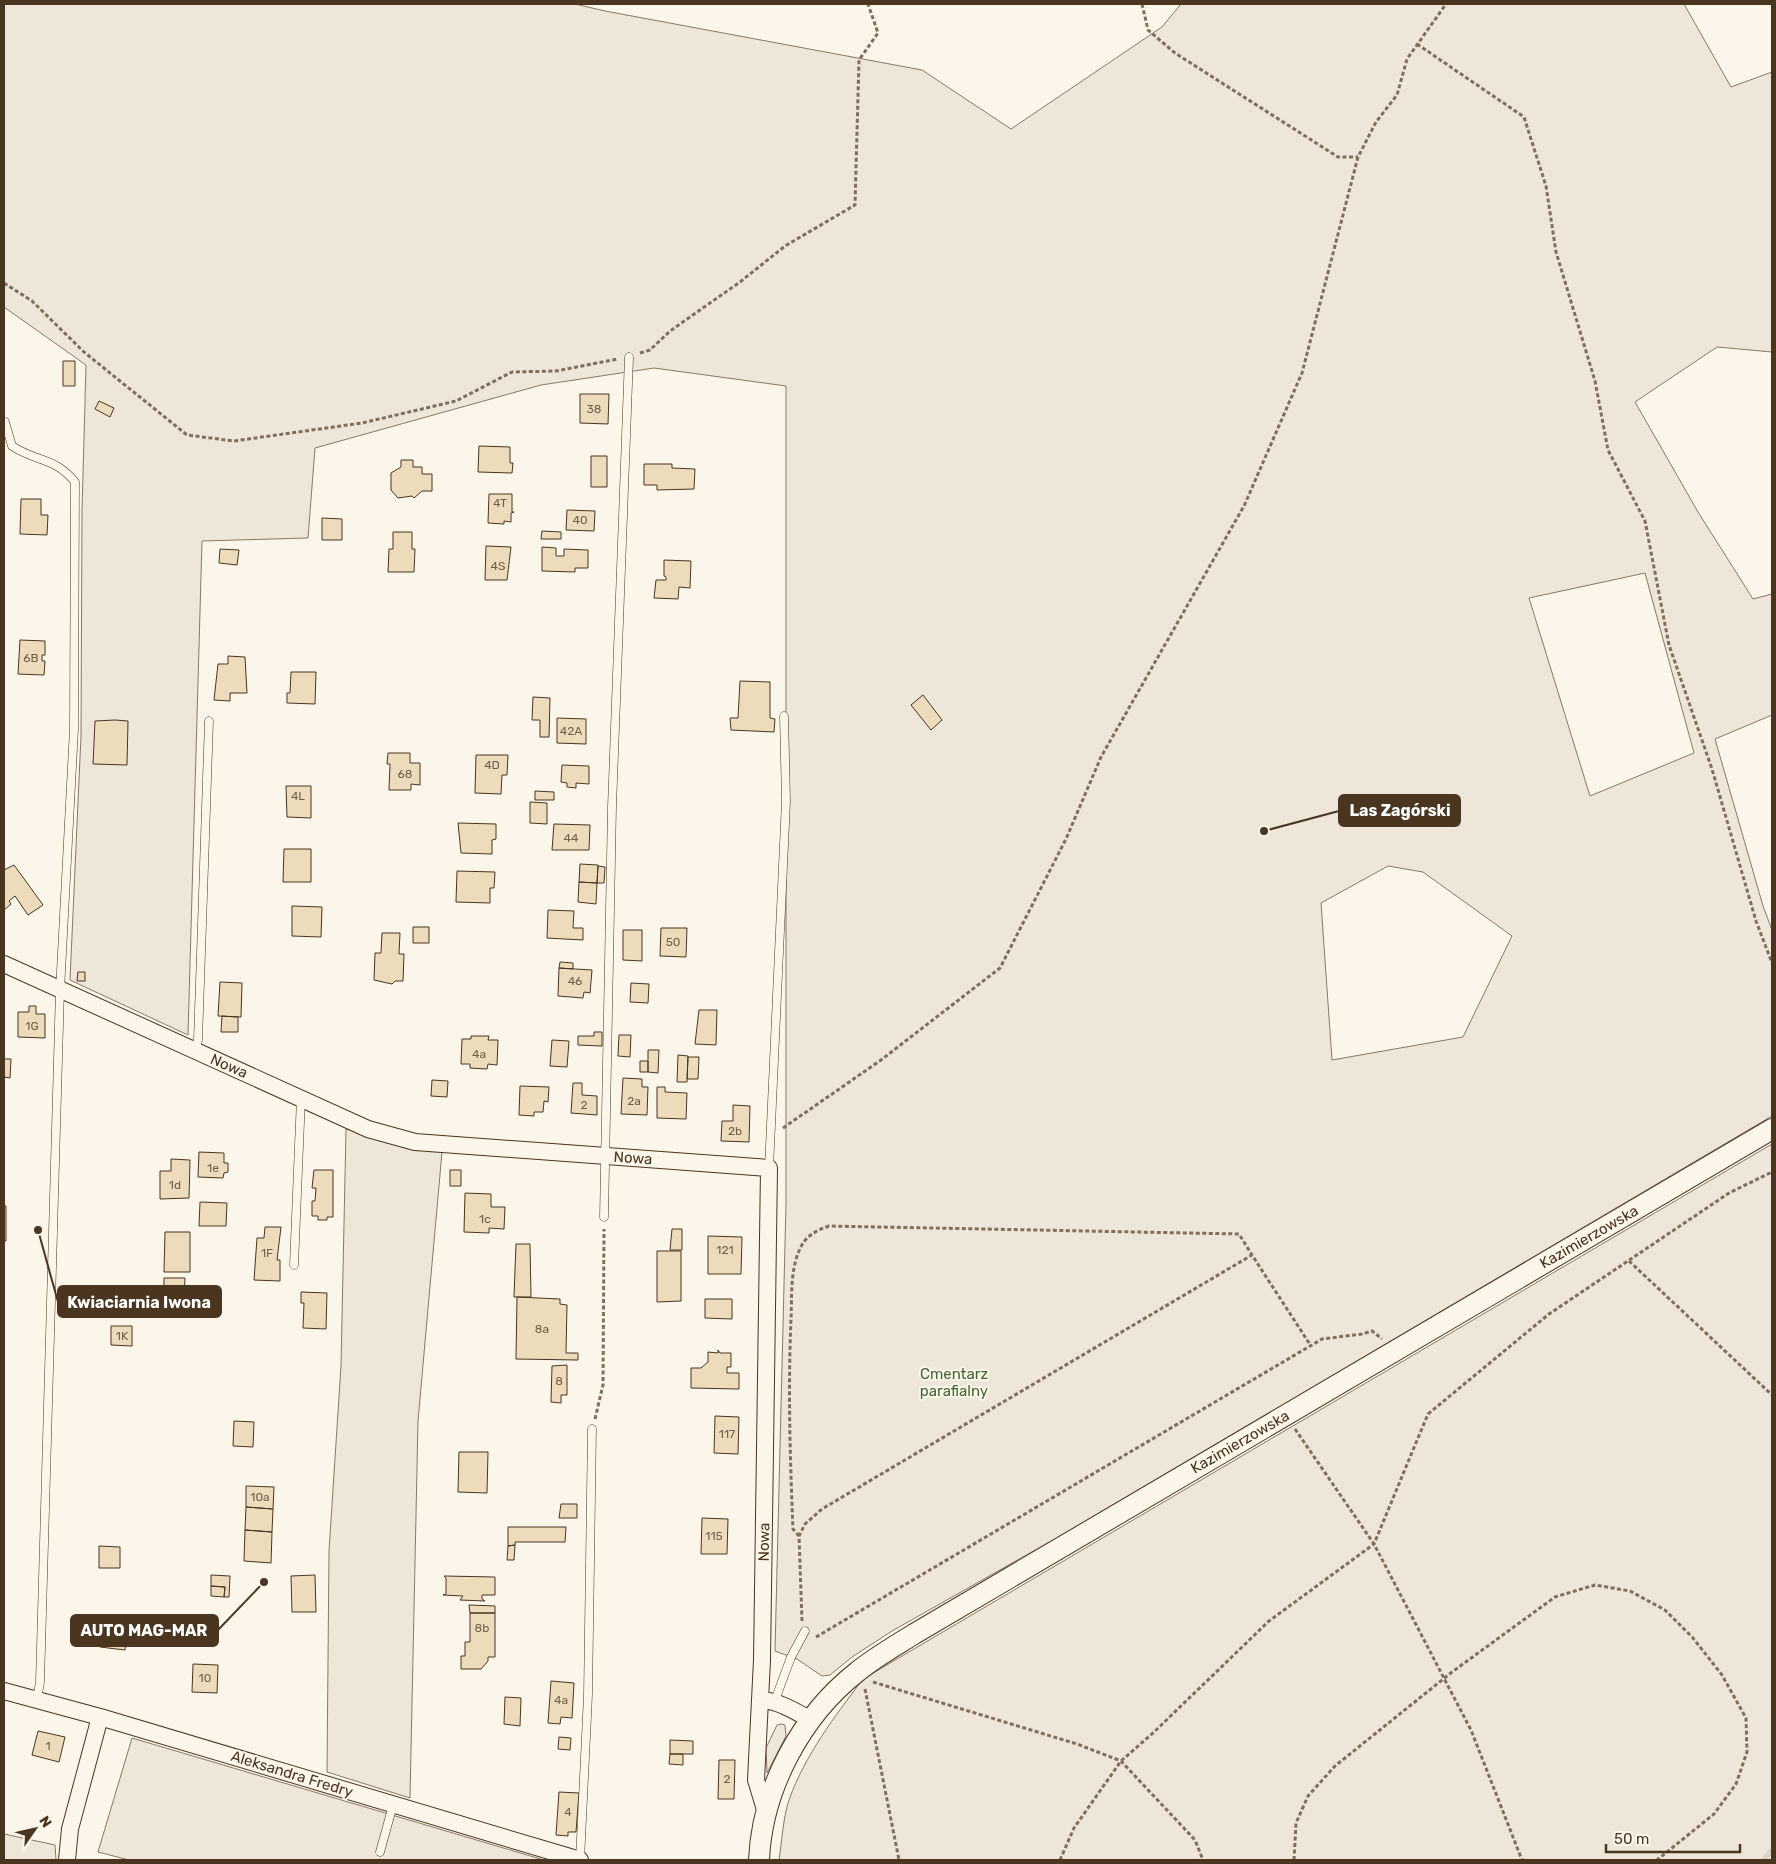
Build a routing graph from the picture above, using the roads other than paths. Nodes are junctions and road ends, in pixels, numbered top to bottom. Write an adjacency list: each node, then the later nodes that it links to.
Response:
1 (629, 357): 10 (lane)
2 (5, 422): 6 (lane)
3 (784, 716): 11 (lane)
4 (209, 721): 7 (lane)
5 (4, 964): 6 (street, Nowa)
6 (60, 990): 7 (street, Nowa); 17 (lane)
7 (195, 1050): 8 (street, Nowa)
8 (301, 1098): 10 (street, Nowa); 13 (lane)
9 (1772, 1129): 20 (street, Kazimierzowska)
10 (605, 1156): 11 (street, Nowa); 12 (lane)
11 (769, 1168): 18 (street, Nowa)
12 (604, 1217)
13 (294, 1265)
14 (592, 1429): 25 (lane)
15 (805, 1631): 18 (lane)
16 (4, 1691): 17 (street, Aleksandra Fredry)
17 (37, 1699): 19 (street, Aleksandra Fredry)
18 (767, 1702): 20 (street); 22 (street, Nowa)
19 (100, 1717): 21 (street, Aleksandra Fredry); 24 (street)
20 (811, 1720): 22 (street, Kazimierzowska)
21 (393, 1805): 23 (lane); 25 (street, Aleksandra Fredry)
22 (766, 1813): 26 (street, Kazimierzowska)
23 (380, 1852)
24 (67, 1860)
25 (580, 1860)
26 (759, 1860)

